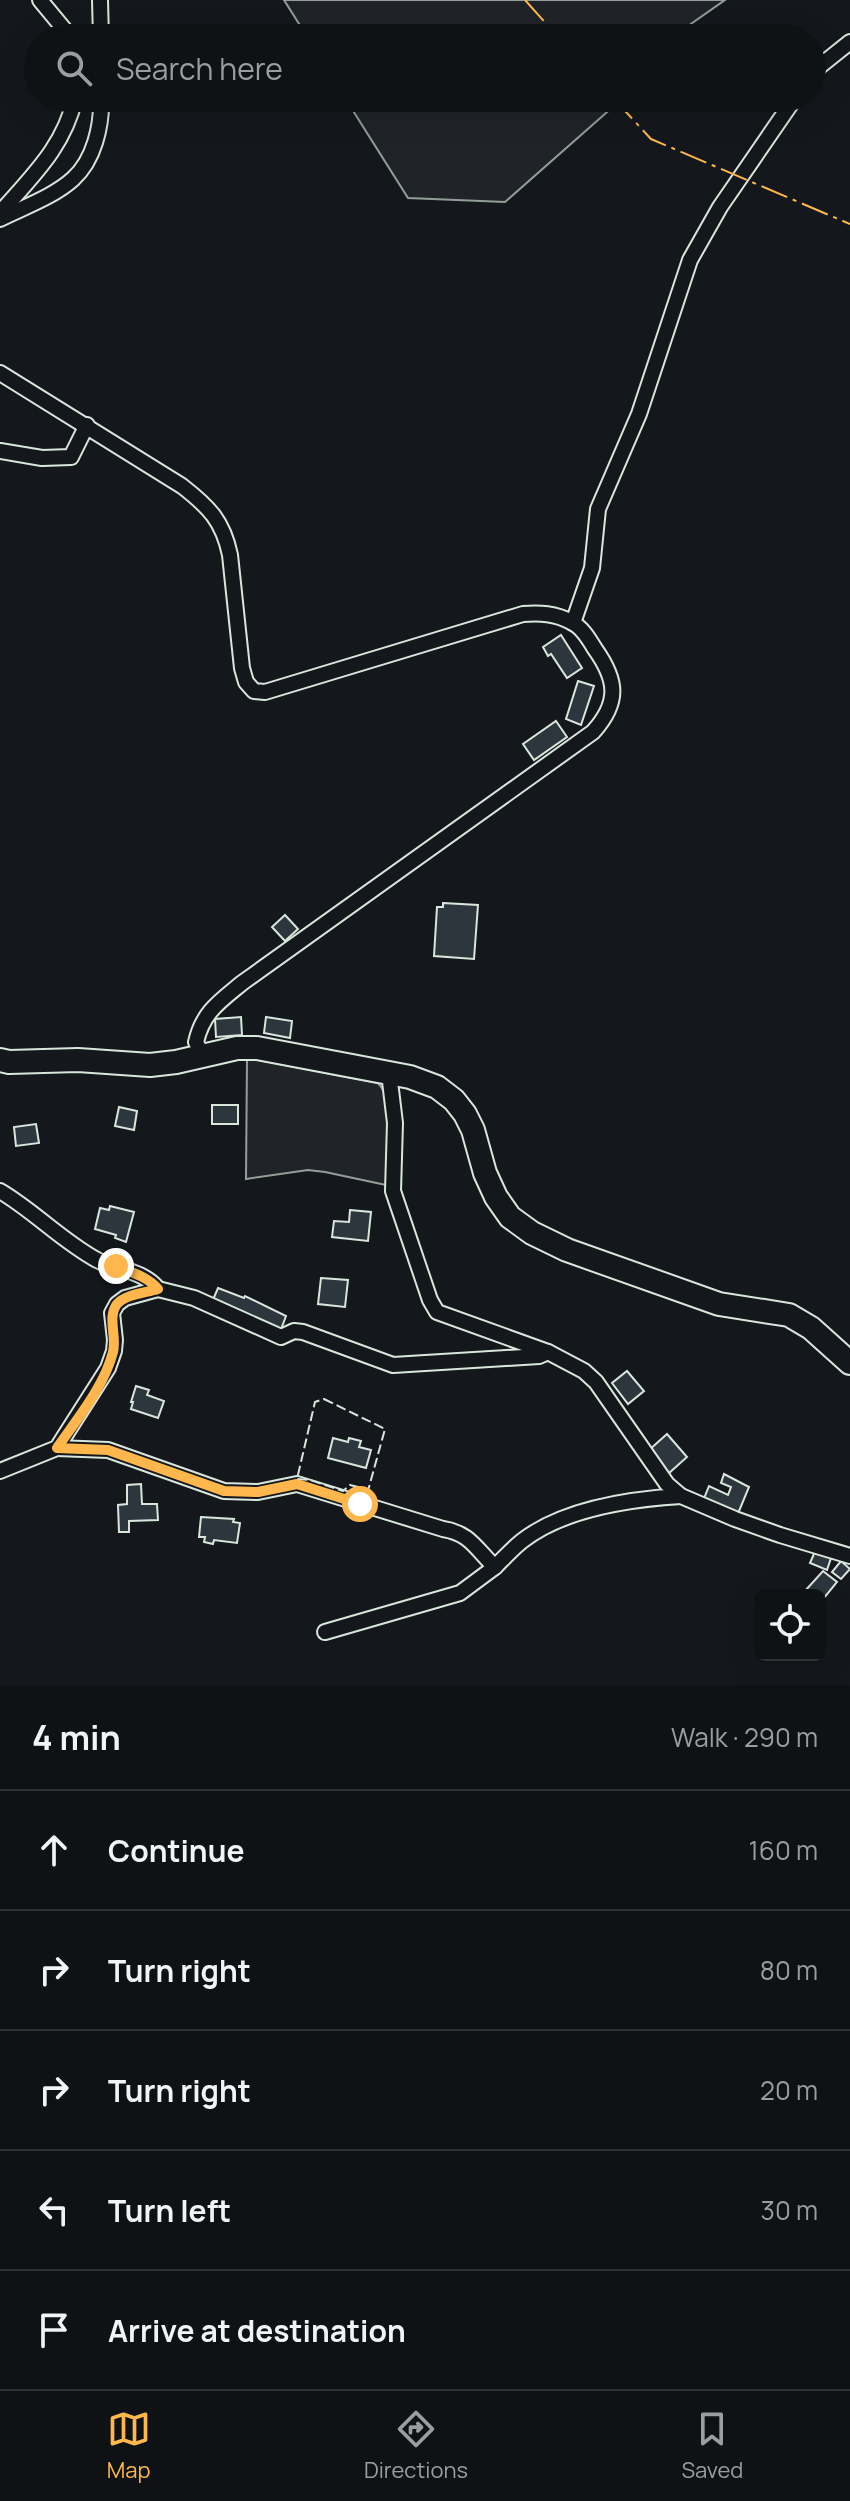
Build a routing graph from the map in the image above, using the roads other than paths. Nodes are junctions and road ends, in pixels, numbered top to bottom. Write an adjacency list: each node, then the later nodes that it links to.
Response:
1 (40, 0): 3 (street)
2 (100, 0): 4 (street)
3 (60, 24)
4 (101, 24)
5 (850, 42): 6 (street)
6 (826, 61)
7 (71, 112): 10 (street)
8 (102, 112): 10 (street)
9 (785, 112): 14 (street)
10 (0, 216)
11 (0, 373): 12 (street)
12 (87, 425): 13 (street); 14 (street)
13 (0, 451)
14 (573, 623): 15 (street)
15 (202, 1055): 16 (highway); 17 (highway)
16 (0, 1060)
17 (389, 1073): 20 (street); 21 (highway)
18 (0, 1191): 19 (street)
19 (158, 1289): 20 (street); 22 (street)
20 (548, 1352): 24 (street)
21 (850, 1363)
22 (57, 1448): 23 (street); 26 (street)
23 (0, 1471)
24 (681, 1496): 25 (street); 26 (street)
25 (848, 1557)
26 (495, 1567): 27 (street)
27 (325, 1632)

